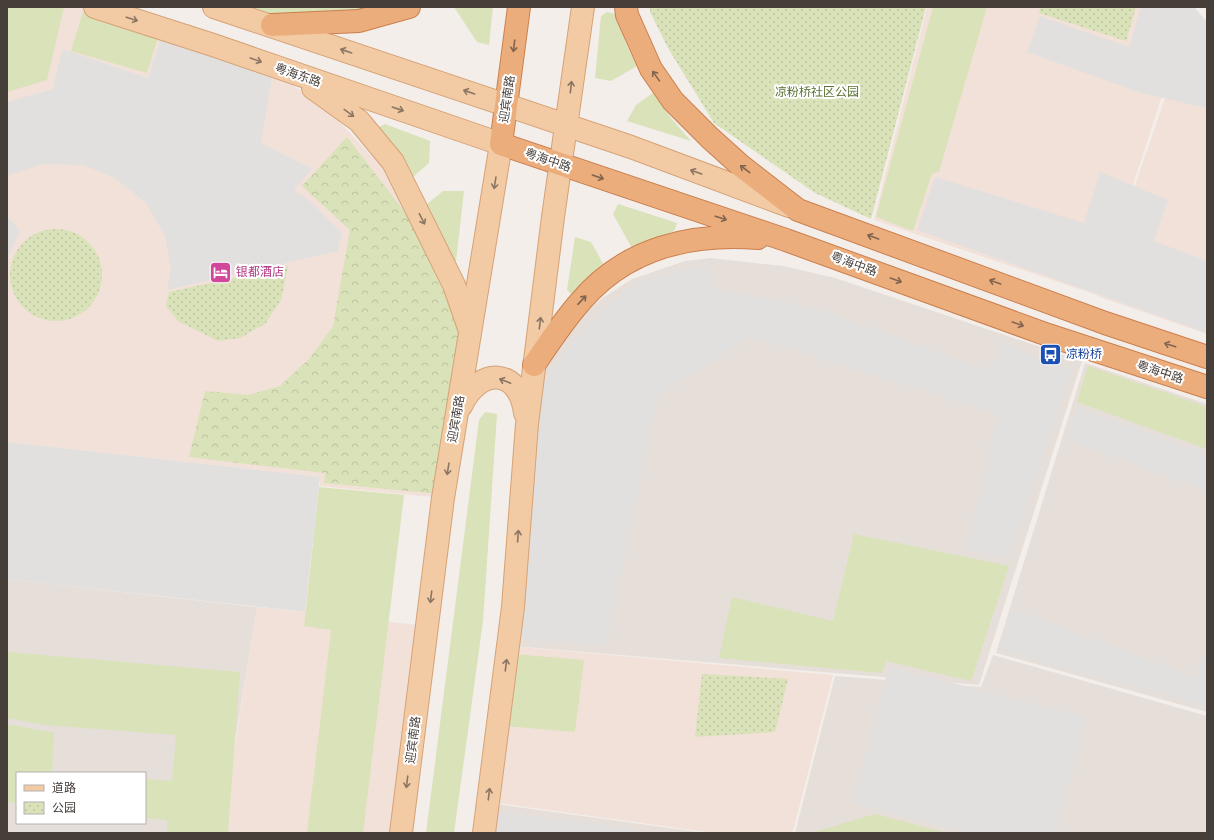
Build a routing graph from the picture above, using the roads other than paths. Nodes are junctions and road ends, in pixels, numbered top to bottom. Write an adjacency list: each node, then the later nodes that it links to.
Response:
1 (95, 7): 8 (main road, 粤海东路, one-way to 8)
2 (214, 7): 7 (main road)
3 (409, 7): 7 (highway)
4 (519, 7): 9 (highway, 迎宾南路, one-way to 9)
5 (583, 7): 10 (main road, one-way to 5)
6 (626, 7): 13 (highway, one-way to 6)
7 (272, 25): 9 (main road, one-way to 7)
8 (294, 74): 11 (main road, 粤海东路, one-way to 11); 15 (main road, one-way to 15)
9 (506, 105): 10 (main road); 11 (highway, 迎宾南路)
10 (566, 125): 12 (main road); 13 (main road, one-way to 10)
11 (501, 144): 12 (highway, 粤海中路); 15 (main road, 迎宾南路, one-way to 15)
12 (561, 164): 14 (highway, 粤海中路, one-way to 14); 17 (main road, one-way to 12)
13 (798, 210): 16 (highway, one-way to 13)
14 (786, 240): 17 (highway, one-way to 14); 18 (highway, 粤海中路, one-way to 18)
15 (471, 334): 19 (main road, 迎宾南路)
16 (1207, 357)
17 (534, 365): 20 (main road)
18 (1207, 387)
19 (457, 413): 20 (main road, one-way to 19); 21 (main road, 迎宾南路, one-way to 21)
20 (526, 424): 22 (main road, one-way to 20)
21 (401, 833)
22 (484, 833)

